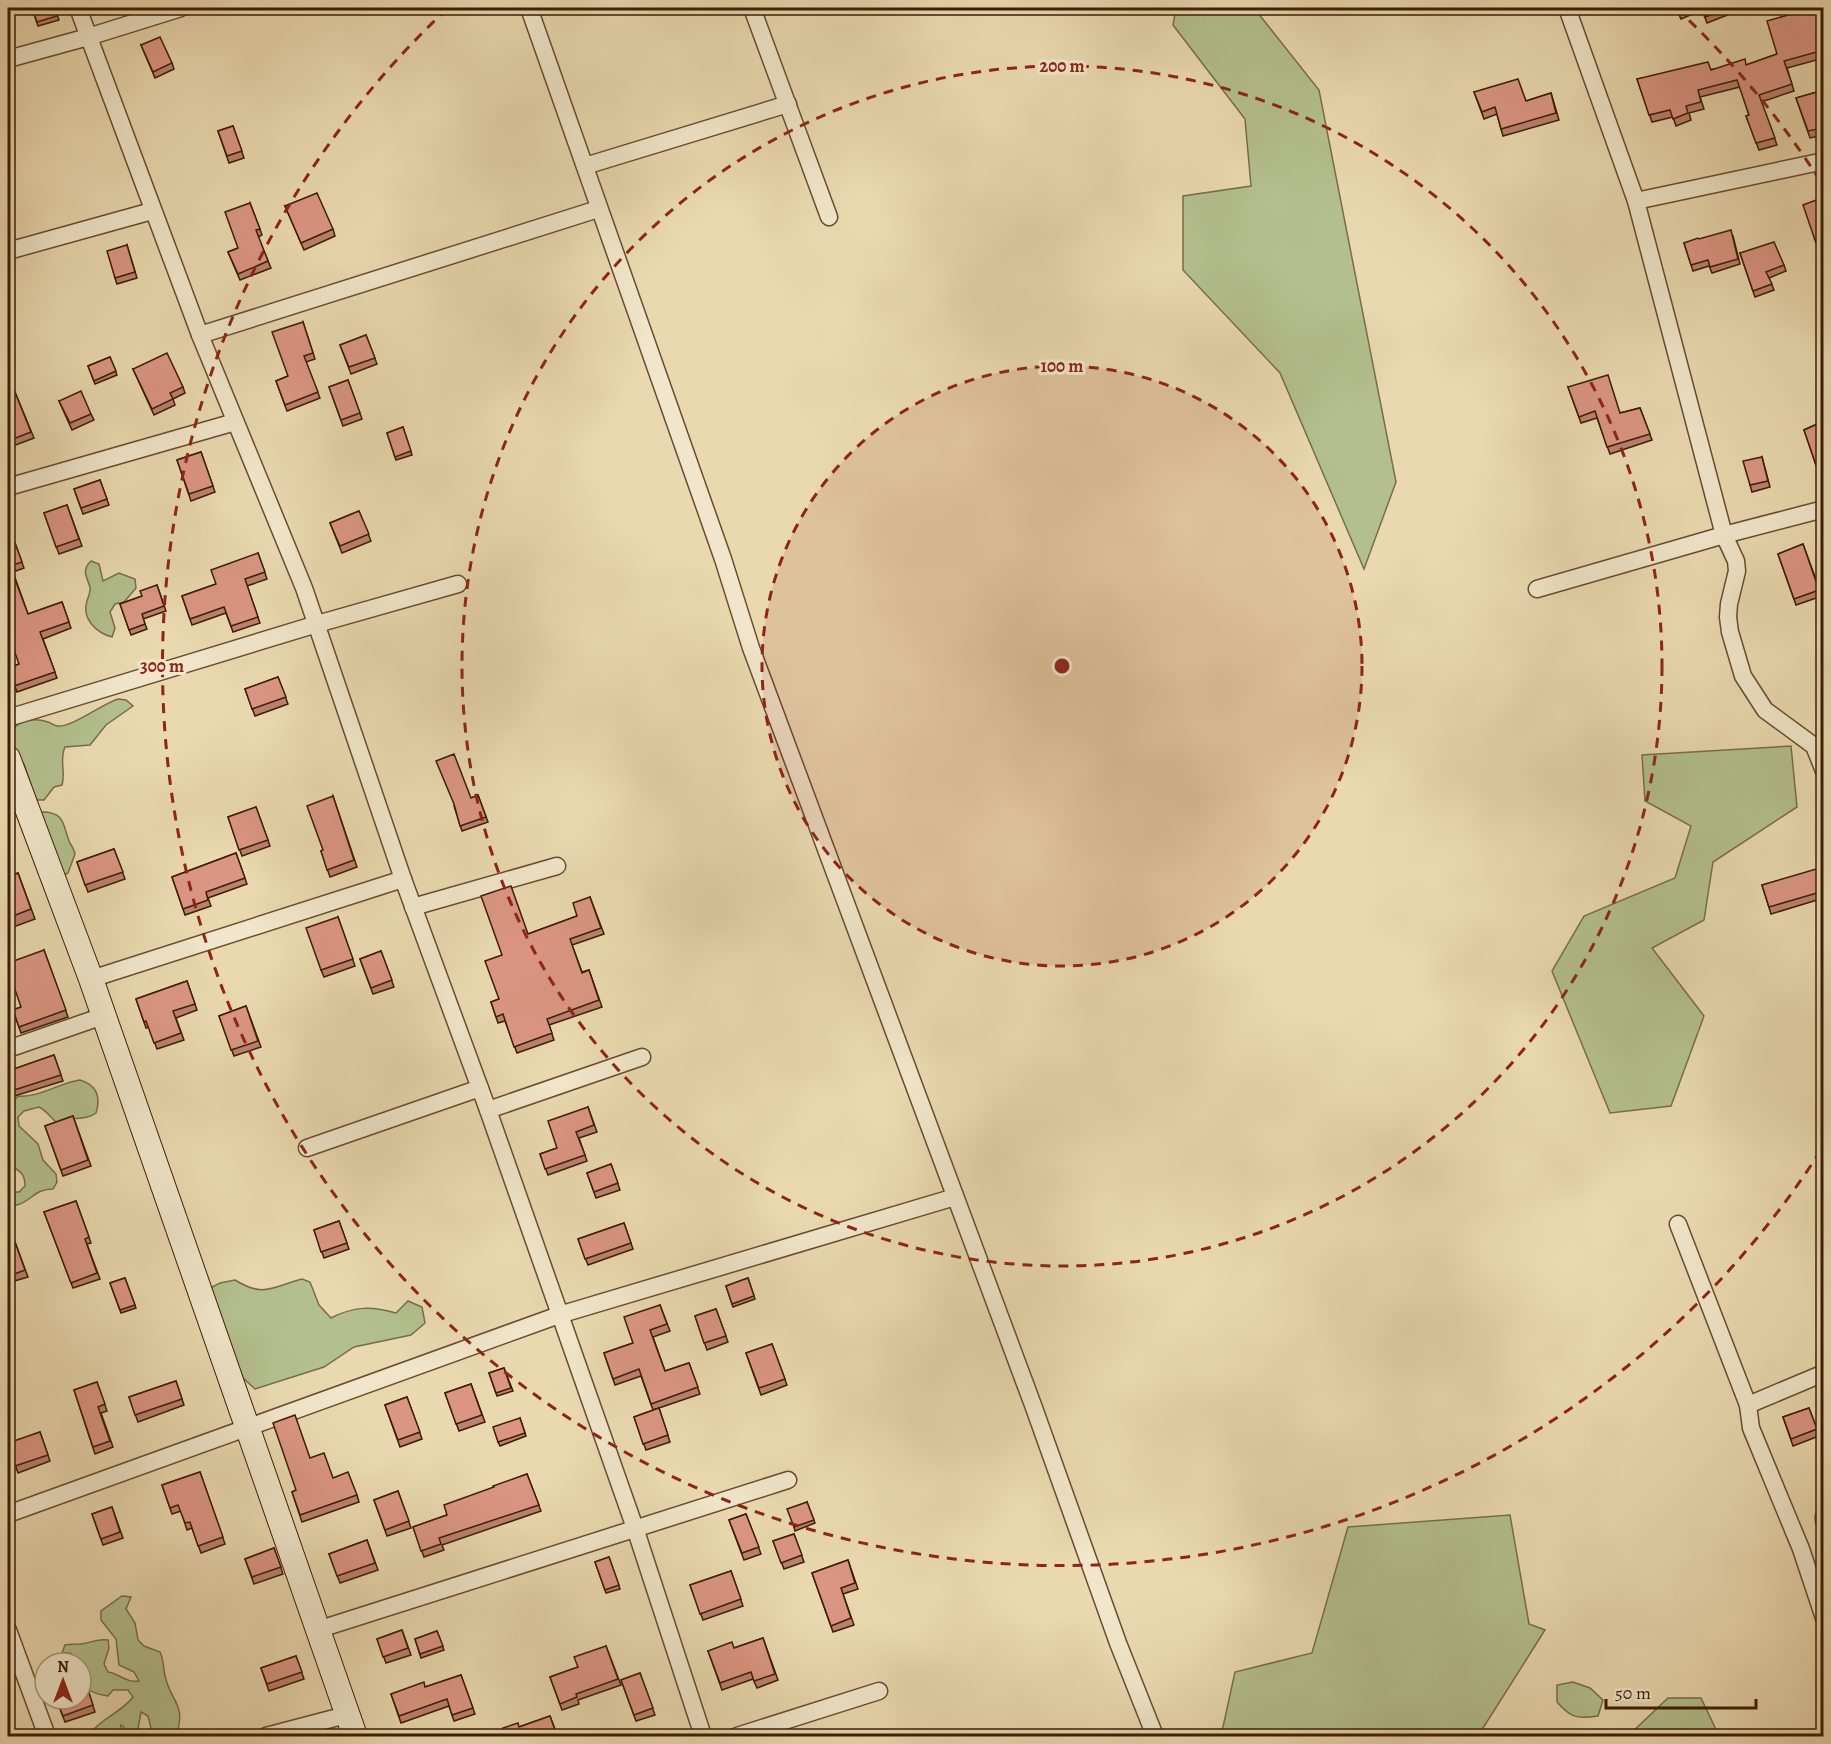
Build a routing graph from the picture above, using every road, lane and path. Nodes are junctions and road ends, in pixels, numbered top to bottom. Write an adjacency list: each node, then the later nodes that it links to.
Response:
1 (78, 8): 6 (street)
2 (181, 8): 6 (street)
3 (532, 8): 10 (street)
4 (752, 8): 8 (street)
5 (1567, 8): 11 (street)
6 (88, 37): 7 (street); 13 (street)
7 (8, 59)
8 (788, 104): 10 (street); 14 (street)
9 (1824, 161): 11 (street)
10 (585, 166): 12 (street)
11 (1636, 201): 20 (street)
12 (598, 209): 16 (street); 37 (street)
13 (152, 211): 15 (street); 16 (street)
14 (829, 217)
15 (8, 251)
16 (200, 335): 17 (street)
17 (235, 422): 18 (street); 23 (street)
18 (8, 487)
19 (1824, 509): 20 (street)
20 (1724, 535): 22 (street); 26 (street)
21 (458, 584): 23 (street)
22 (1537, 589)
23 (317, 624): 24 (street); 28 (street)
24 (8, 718)
25 (8, 758): 30 (street)
26 (1824, 771)
27 (557, 866): 29 (street)
28 (403, 879): 29 (street); 30 (street)
29 (413, 907): 34 (street)
30 (91, 979): 31 (street)
31 (103, 1016): 32 (street); 42 (street)
32 (8, 1049)
33 (642, 1057): 35 (street)
34 (480, 1088): 35 (street); 36 (street)
35 (488, 1110): 39 (street)
36 (307, 1148)
37 (955, 1197): 39 (street); 55 (street)
38 (1678, 1224): 41 (street)
39 (559, 1315): 42 (street); 45 (street)
40 (1824, 1373): 41 (street)
41 (1748, 1405): 46 (street)
42 (247, 1428): 44 (street); 48 (street)
43 (788, 1479): 45 (street)
44 (8, 1514)
45 (635, 1528): 48 (street); 53 (street)
46 (1824, 1618)
47 (8, 1630): 51 (street)
48 (317, 1630): 50 (street)
49 (879, 1691): 54 (street)
50 (350, 1726): 52 (street)
51 (47, 1737)
52 (266, 1737)
53 (704, 1737)
54 (737, 1737)
55 (1155, 1737)

